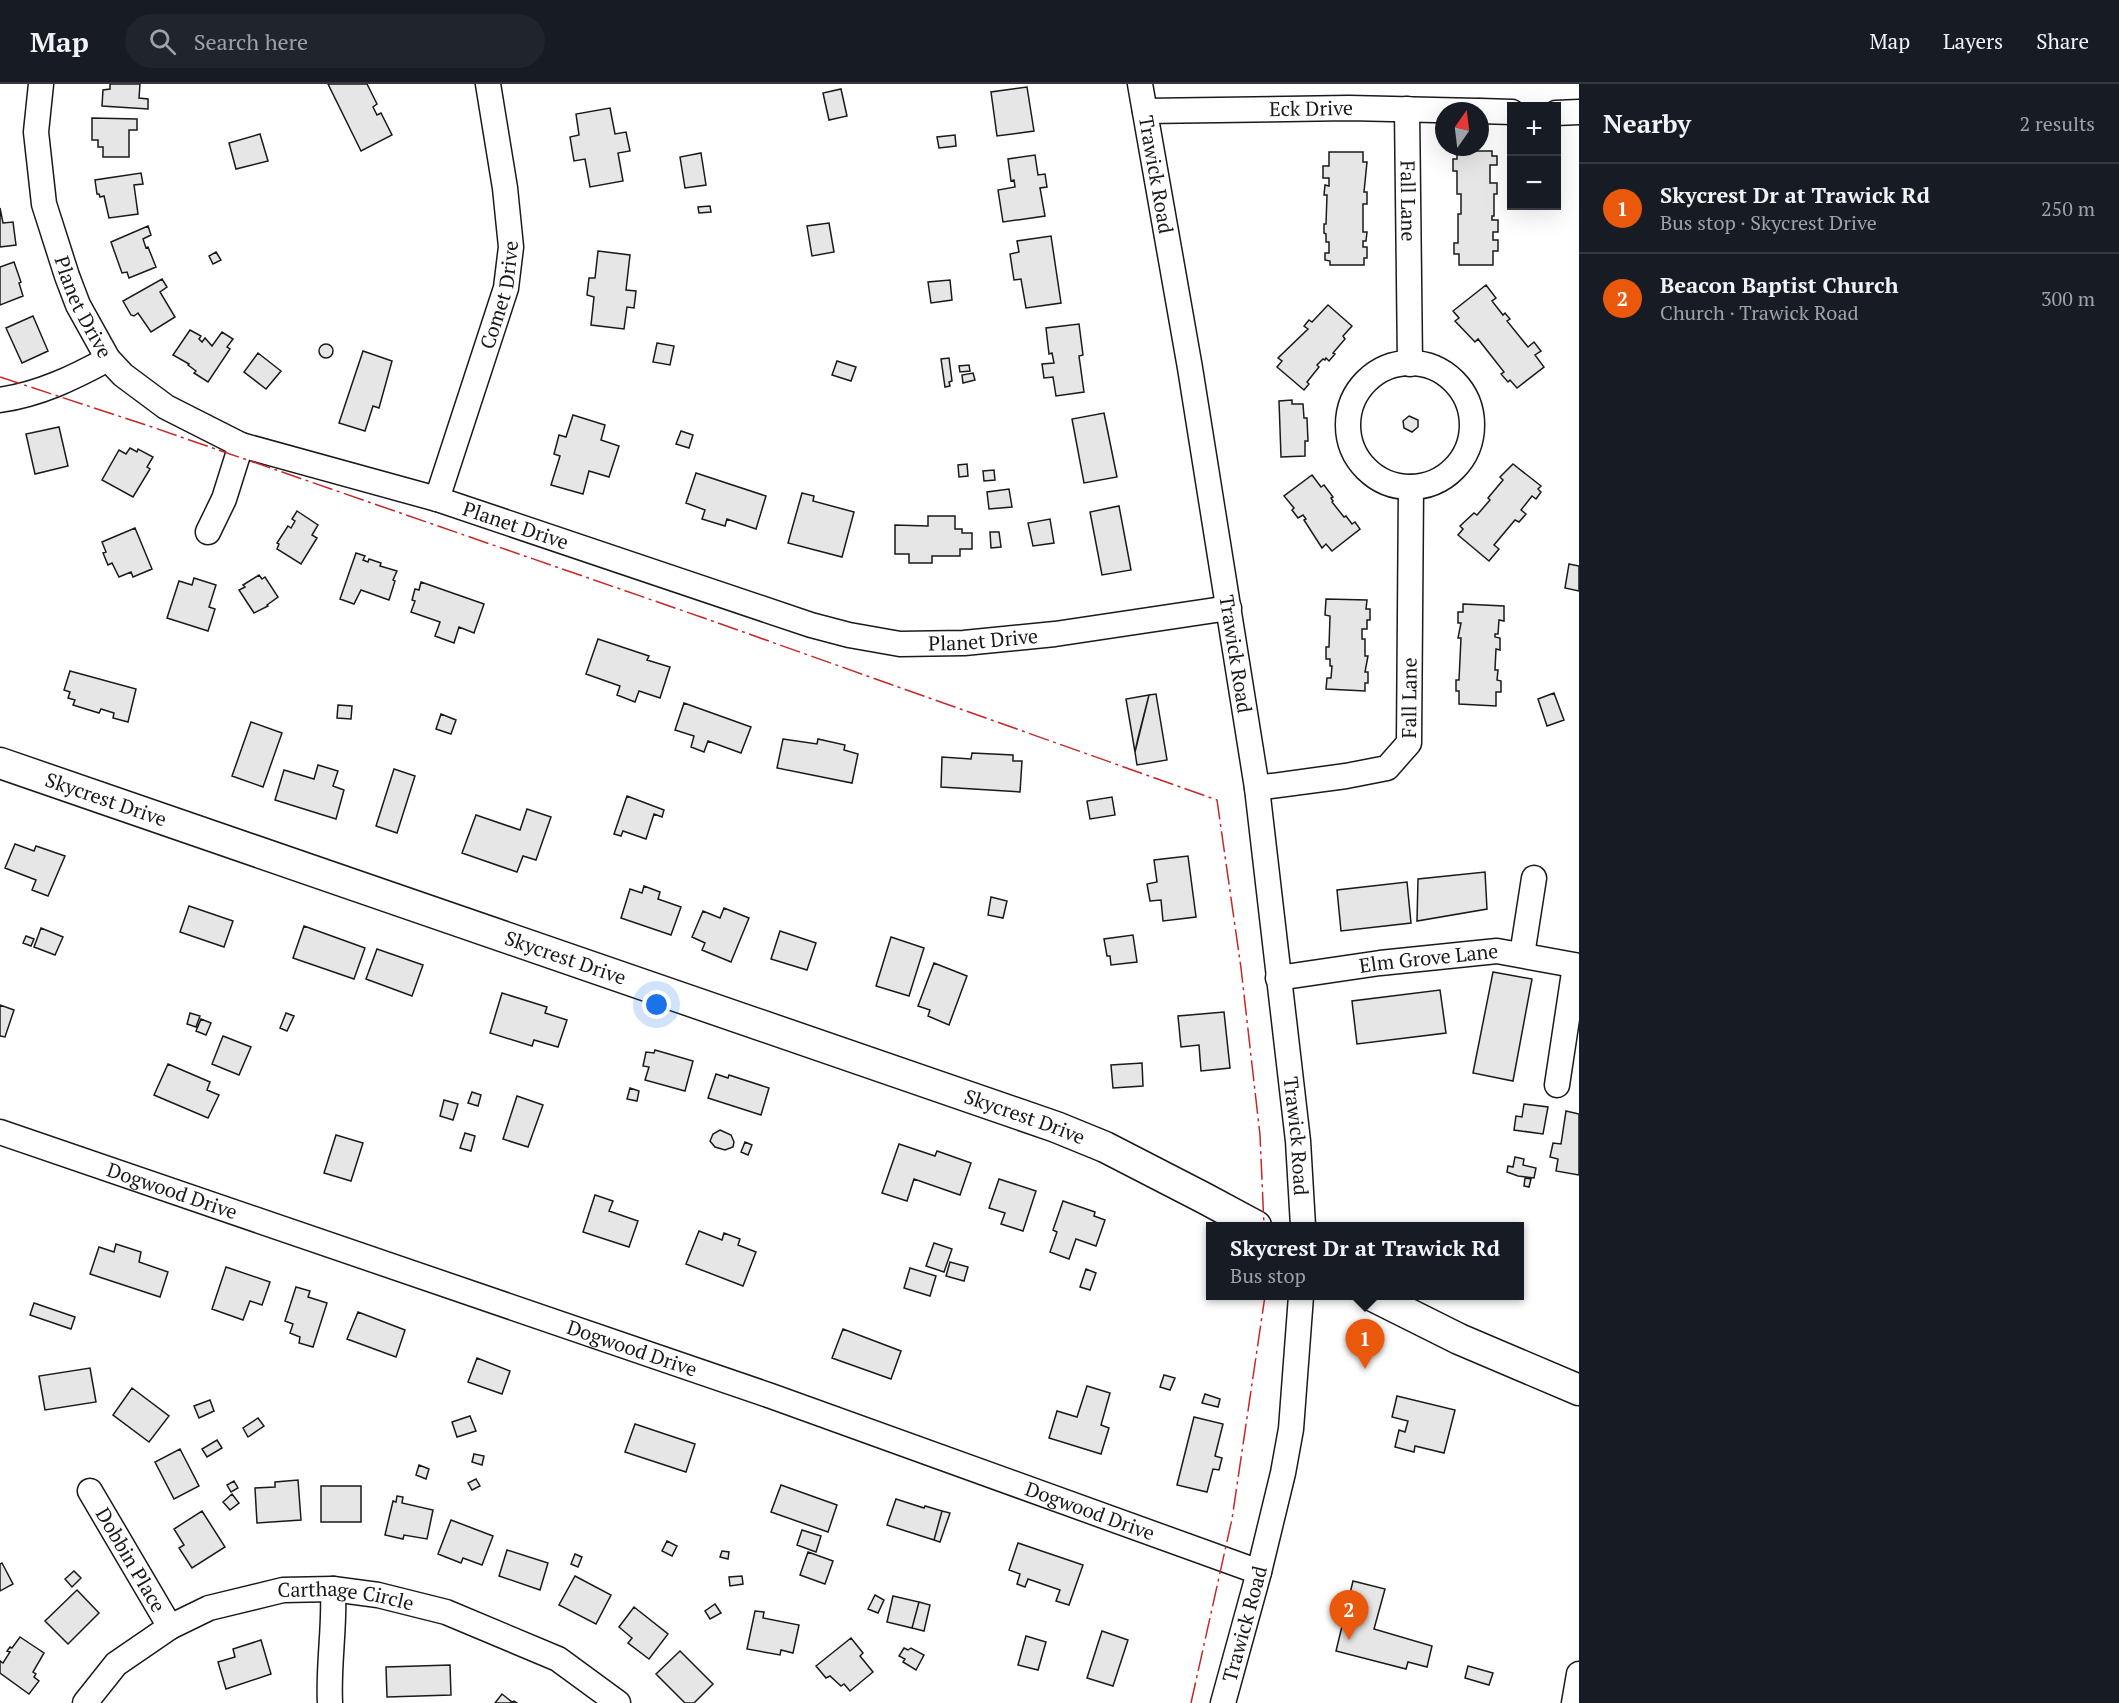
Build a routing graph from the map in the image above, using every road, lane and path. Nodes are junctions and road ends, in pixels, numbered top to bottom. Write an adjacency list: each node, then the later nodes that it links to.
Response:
1 (41, 84): 11 (street, Planet Drive)
2 (488, 84): 16 (street, Comet Drive)
3 (1140, 84): 6 (street, Trawick Road)
4 (1407, 109): 5 (street, Eck Drive); 6 (street, Eck Drive); 12 (street, Fall Lane)
5 (1435, 110)
6 (1145, 111): 18 (street, Trawick Road)
7 (1489, 111): 8 (street, Eck Drive)
8 (1507, 112)
9 (1561, 112): 10 (street)
10 (1579, 112)
11 (108, 359): 13 (street); 14 (street, Planet Drive)
12 (1410, 364): 15 (street); 15 (street)
13 (0, 400)
14 (241, 445): 16 (street, Planet Drive); 17 (street)
15 (1411, 487): 20 (street, Fall Lane)
16 (437, 499): 18 (street, Planet Drive)
17 (208, 532)
18 (1229, 608): 20 (street, Trawick Road)
19 (0, 763): 27 (main road, Skycrest Drive)
20 (1257, 788): 24 (street, Trawick Road)
21 (1534, 878): 22 (street)
22 (1522, 956): 23 (street, Elm Grove Lane); 24 (street, Elm Grove Lane)
23 (1577, 966): 25 (street)
24 (1278, 978): 28 (street, Trawick Road)
25 (1557, 1084)
26 (0, 1132): 33 (street, Dogwood Drive)
27 (1247, 1222)
28 (1303, 1222)
29 (1301, 1300): 33 (street, Trawick Road)
30 (1381, 1300): 31 (main road)
31 (1579, 1390)
32 (90, 1491): 35 (street, Dobbin Place)
33 (1259, 1572): 40 (street, Trawick Road)
34 (333, 1589): 35 (street, Carthage Circle); 38 (street); 39 (street, Carthage Circle)
35 (170, 1627): 37 (street, Carthage Circle)
36 (1579, 1674): 41 (street)
37 (85, 1703)
38 (330, 1703)
39 (618, 1703)
40 (1223, 1703)
41 (1574, 1703)

